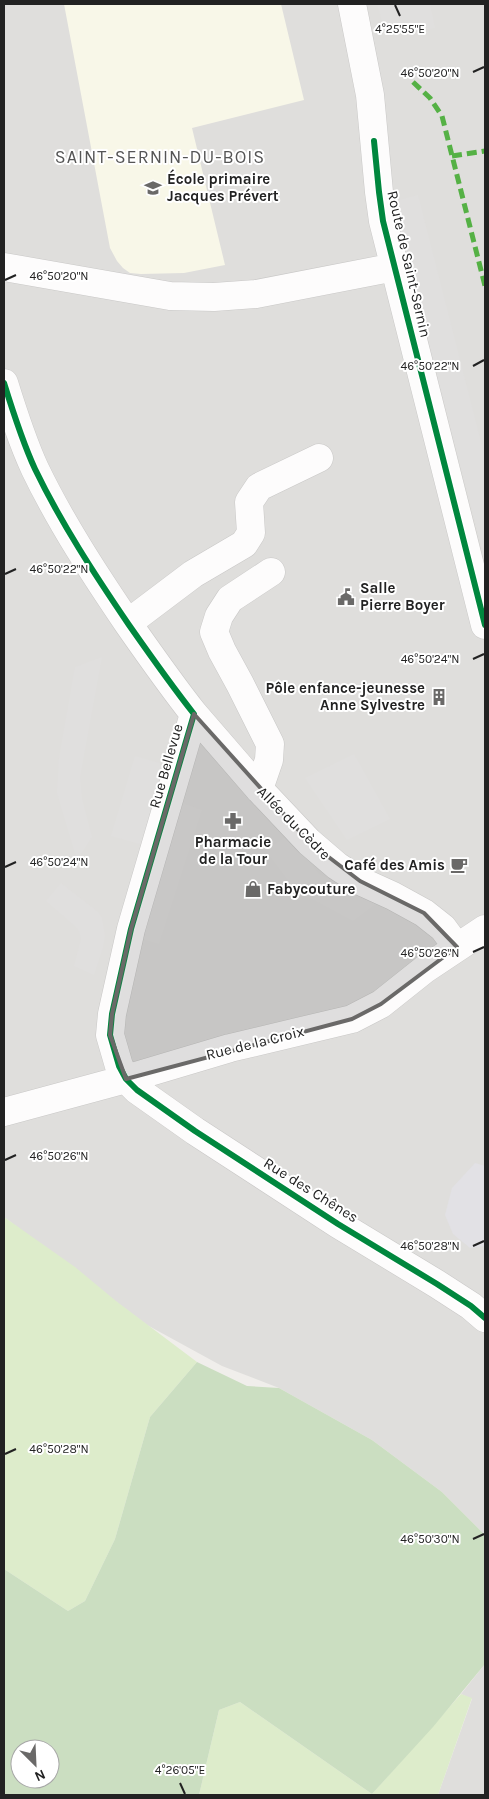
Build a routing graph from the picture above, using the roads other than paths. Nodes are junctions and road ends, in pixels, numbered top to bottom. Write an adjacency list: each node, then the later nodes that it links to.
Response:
1 (352, 4): 3 (street, Route de Saint-Sernin)
2 (4, 267): 3 (street)
3 (395, 267): 8 (street, Route de Saint-Sernin)
4 (4, 383): 7 (street, Rue Bellevue)
5 (319, 458): 7 (street)
6 (271, 572): 10 (street)
7 (128, 623): 9 (street, Rue Bellevue)
8 (485, 625)
9 (194, 714): 10 (street, Allée du Cèdre); 12 (street, Rue Bellevue)
10 (259, 790): 11 (street, Allée du Cèdre)
11 (476, 936): 12 (street, Rue de la Croix)
12 (126, 1079): 13 (street, Rue de la Croix); 14 (street, Rue des Chênes)
13 (4, 1112)
14 (485, 1318)

